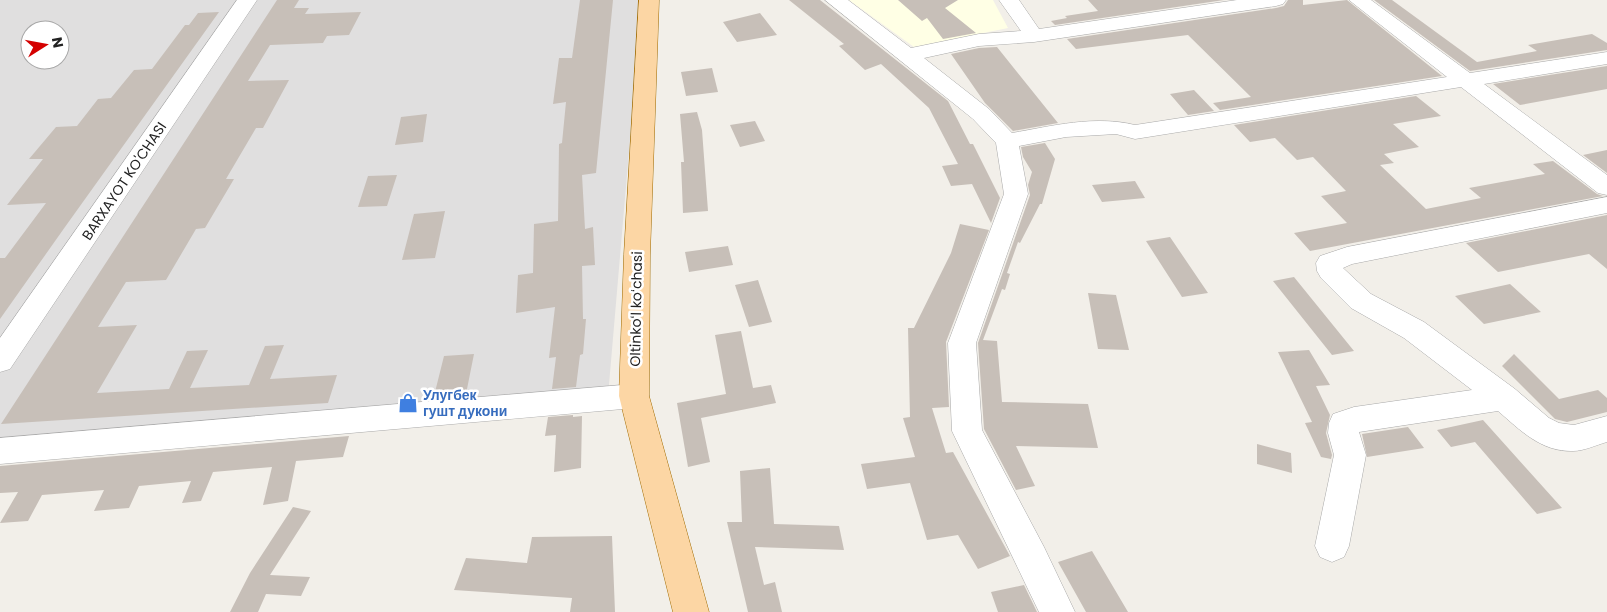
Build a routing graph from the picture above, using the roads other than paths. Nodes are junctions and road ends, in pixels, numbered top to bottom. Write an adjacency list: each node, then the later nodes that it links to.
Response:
1 (247, 0): 14 (street, BARXAYOT KO'CHASI)
2 (649, 0): 15 (main road, Oltinkoʻl koʻchasi)
3 (834, 0): 8 (street)
4 (1009, 0): 7 (street)
5 (1276, 0): 7 (street)
6 (1359, 0): 10 (street)
7 (1034, 36): 8 (street)
8 (908, 55): 11 (street)
9 (1607, 58): 10 (street)
10 (1467, 80): 11 (street); 12 (street)
11 (1007, 141): 21 (street)
12 (1607, 187)
13 (1607, 205): 16 (street)
14 (0, 361)
15 (634, 396): 18 (street); 20 (main road, Oltinkoʻl koʻchasi)
16 (1504, 398): 17 (street); 19 (street)
17 (1607, 430)
18 (0, 451)
19 (1332, 546)
20 (690, 612)
21 (1057, 612)

